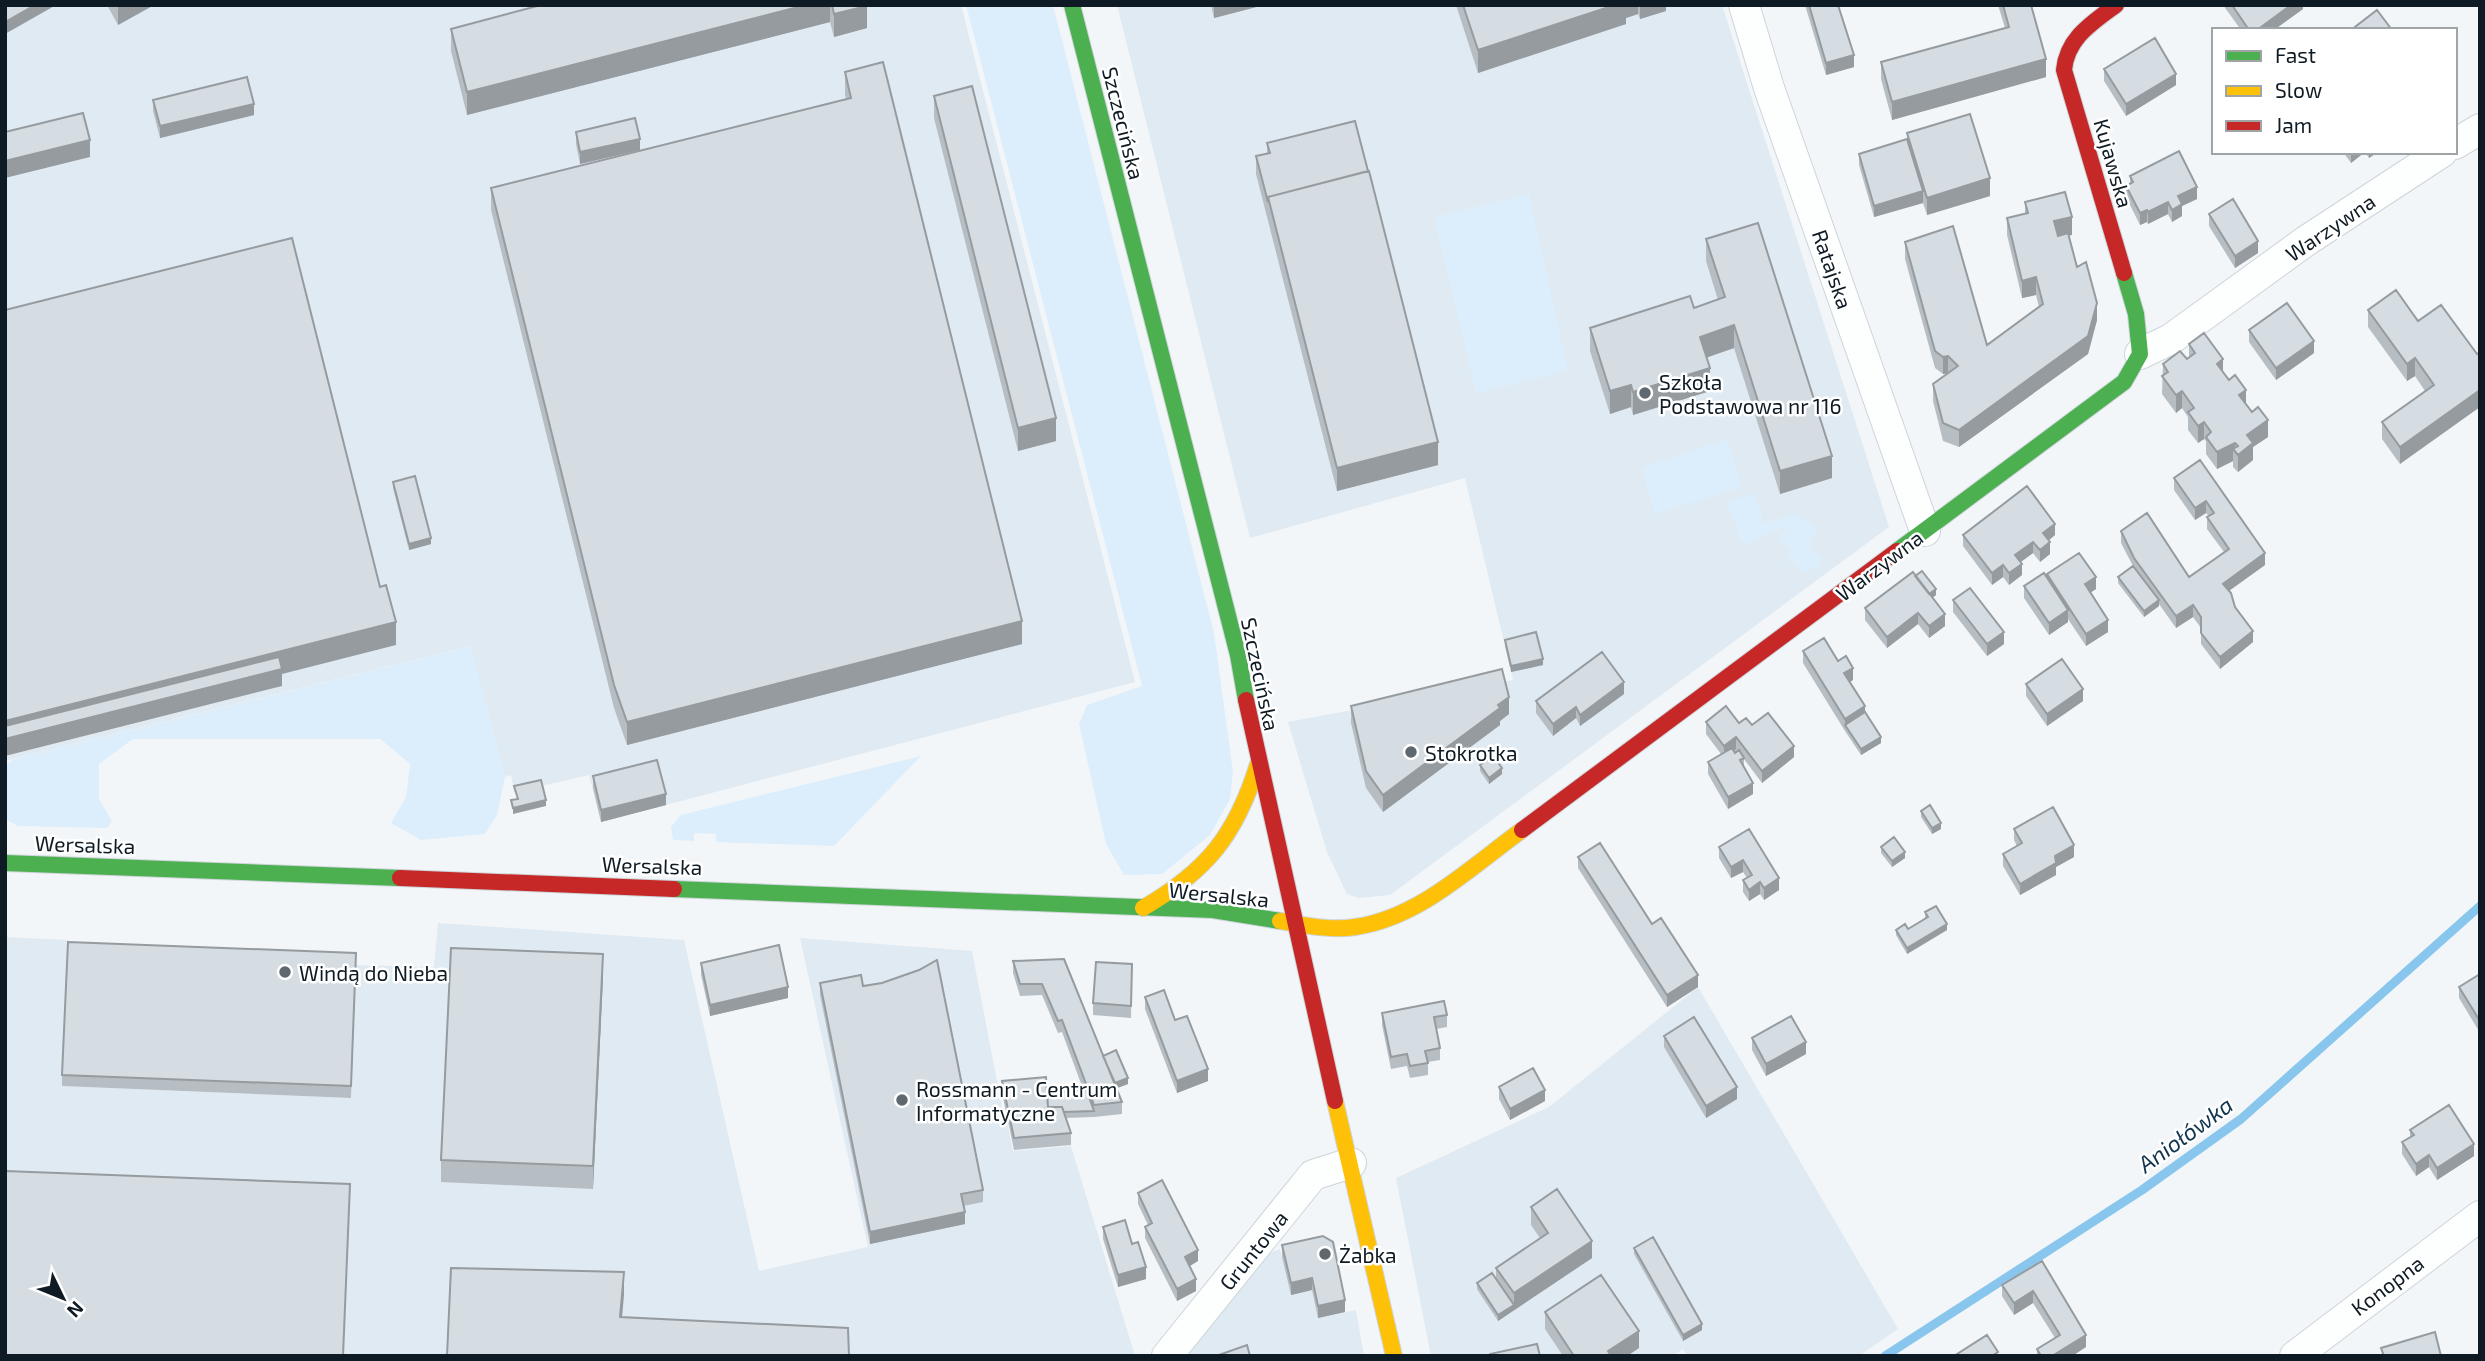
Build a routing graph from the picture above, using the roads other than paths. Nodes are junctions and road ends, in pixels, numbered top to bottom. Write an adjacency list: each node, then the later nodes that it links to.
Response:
1 (1072, 5): 9 (street, Szczecińska)
2 (1744, 5): 8 (street, Ratajska)
3 (2116, 5): 7 (street, Kujawska)
4 (2480, 129): 5 (street)
5 (2457, 143)
6 (2439, 154): 7 (street, Warzywna)
7 (2140, 354): 8 (street, Warzywna)
8 (1925, 531): 12 (street, Warzywna)
9 (1258, 764): 11 (street); 12 (street, Szczecińska)
10 (5, 863): 11 (street, Wersalska)
11 (1143, 908): 12 (street, Wersalska)
12 (1295, 926): 13 (street, Szczecińska)
13 (1351, 1163): 15 (street, Gruntowa); 16 (street, Szczecińska)
14 (2480, 1216): 17 (street, Konopna)
15 (1167, 1356)
16 (1394, 1356)
17 (2295, 1356)

